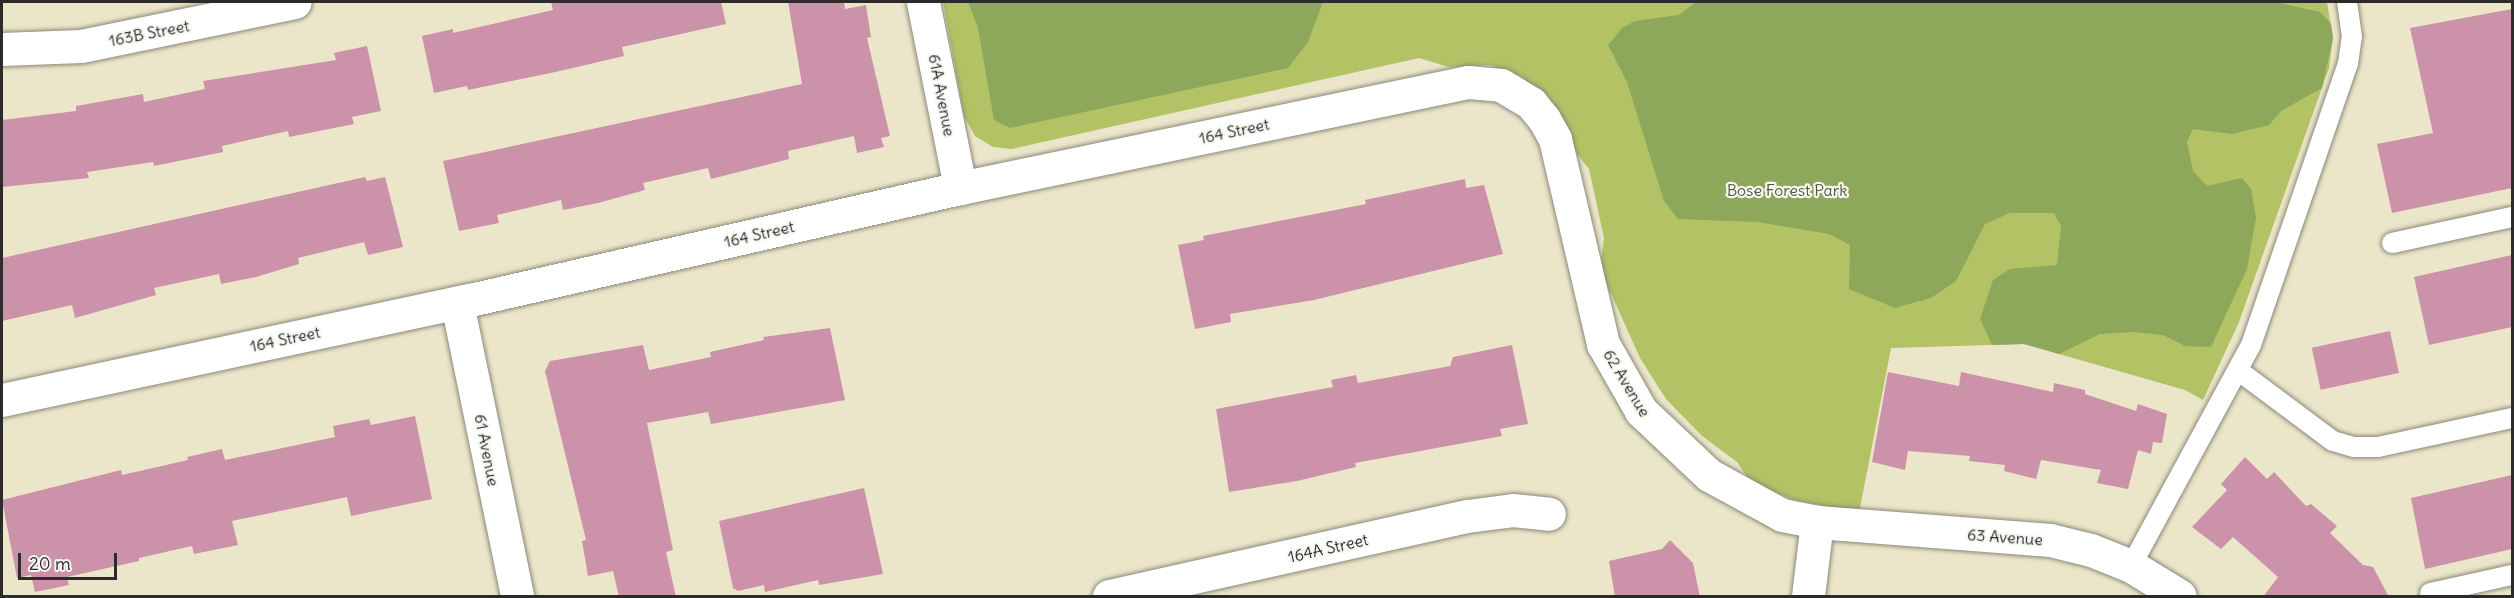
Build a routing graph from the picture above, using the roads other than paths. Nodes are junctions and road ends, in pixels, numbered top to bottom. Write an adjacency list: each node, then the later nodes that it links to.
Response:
1 (295, 2): 4 (street, 163B Street)
2 (923, 2): 6 (street, 61A Avenue)
3 (2351, 2): 10 (lane)
4 (2, 49)
5 (1516, 93): 6 (street, 164 Street); 14 (street, 62 Avenue)
6 (960, 188): 9 (street, 164 Street)
7 (2512, 217): 8 (lane)
8 (2392, 243)
9 (458, 303): 11 (street, 164 Street); 19 (street, 61 Avenue)
10 (2239, 371): 12 (lane); 15 (lane)
11 (2, 400)
12 (2512, 418)
13 (1549, 514): 17 (street, 164A Street)
14 (1817, 522): 15 (street, 63 Avenue); 21 (street)
15 (2131, 566): 22 (street, 63 Avenue)
16 (2512, 575): 18 (lane)
17 (1234, 583): 20 (street, 164A Street)
18 (2430, 593)
19 (517, 597)
20 (1109, 597)
21 (1808, 597)
22 (2180, 597)

